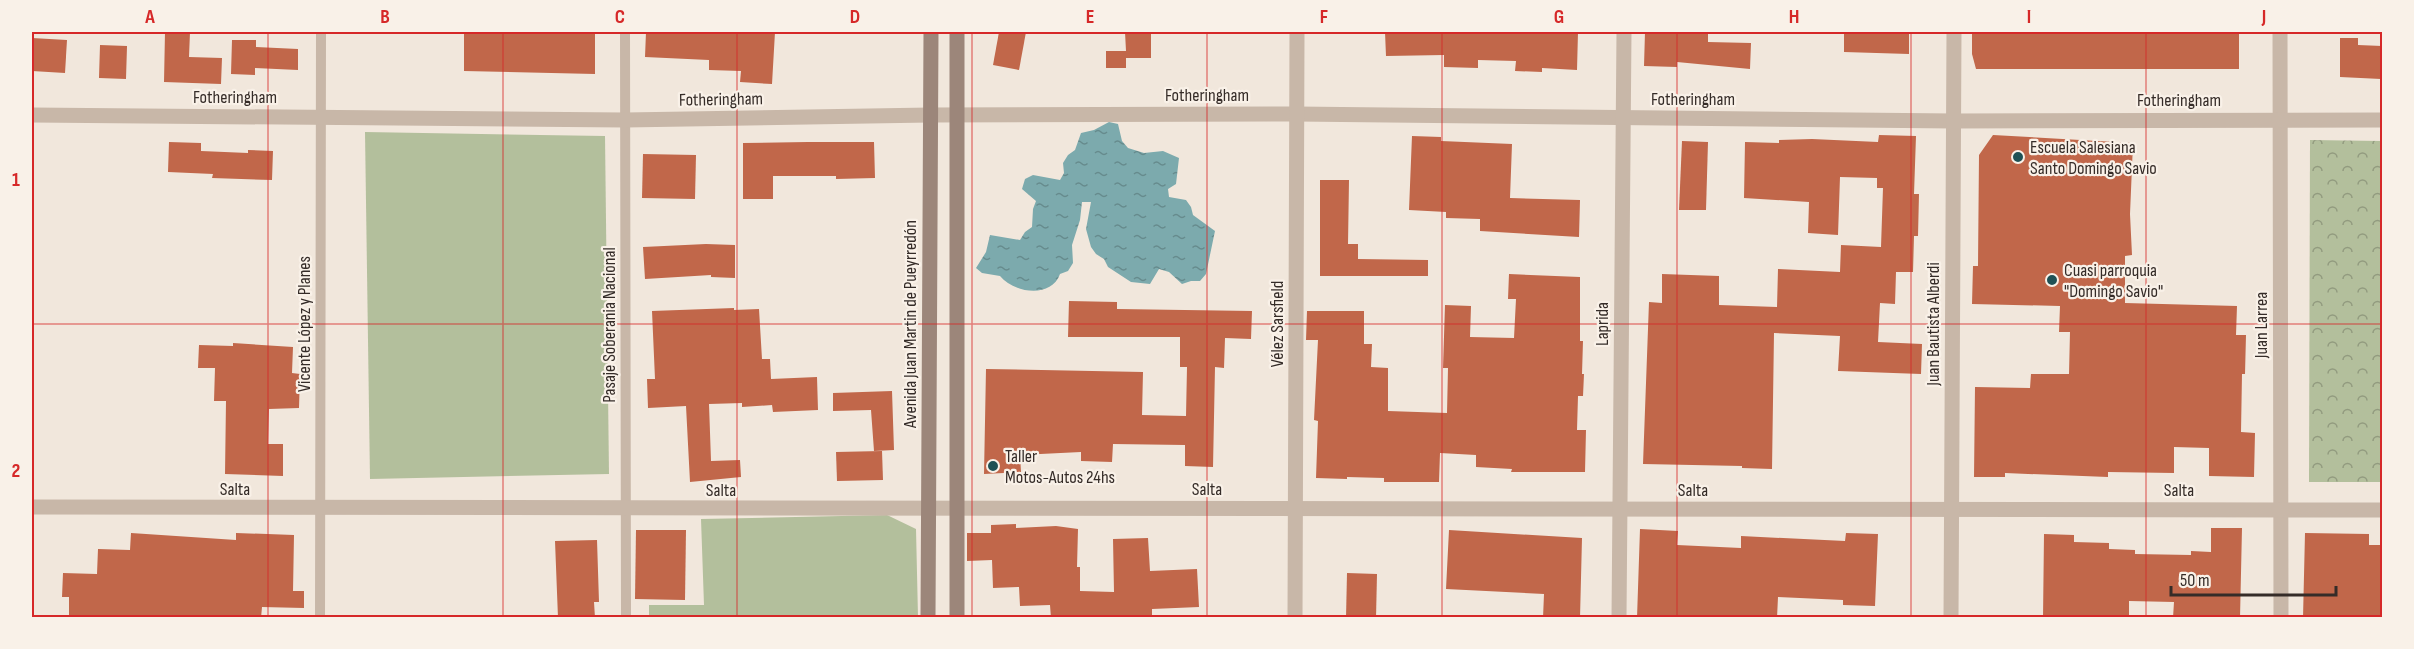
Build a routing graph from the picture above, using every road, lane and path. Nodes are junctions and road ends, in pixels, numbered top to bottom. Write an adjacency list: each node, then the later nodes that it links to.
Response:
1 (321, 32): 13 (lane, Vicente López y Planes)
2 (625, 32): 16 (lane, Pasaje Soberania Nacional)
3 (931, 32): 11 (main road, Avenida Juan Martin de Pueyrredón)
4 (957, 32): 12 (main road)
5 (1297, 32): 9 (street, Vélez Sarsfield)
6 (1623, 32): 14 (street, Laprida)
7 (1954, 32): 18 (street, Juan Bautista Alberdi)
8 (2280, 32): 15 (street, Juan Larrea)
9 (1296, 114): 12 (street, Fotheringham); 14 (street, Fotheringham); 24 (street, Vélez Sarsfield)
10 (32, 115): 13 (street, Fotheringham)
11 (930, 116): 12 (street, Fotheringham); 16 (street, Fotheringham); 23 (main road, Avenida Juan Martin de Pueyrredón)
12 (957, 116): 20 (main road)
13 (321, 117): 16 (street, Fotheringham); 21 (lane, Vicente López y Planes)
14 (1623, 118): 18 (street, Fotheringham); 25 (street, Laprida)
15 (2279, 119): 17 (street, Fotheringham); 18 (street, Fotheringham); 27 (street, Juan Larrea)
16 (625, 120): 22 (lane, Pasaje Soberania Nacional)
17 (2382, 120)
18 (1954, 121): 26 (street, Juan Bautista Alberdi)
19 (32, 507): 21 (street, Salta)
20 (959, 508): 23 (street, Salta); 24 (street, Salta); 32 (main road)
21 (320, 509): 22 (street, Salta); 29 (lane, Vicente López y Planes)
22 (626, 509): 23 (street, Salta); 30 (lane, Pasaje Soberania Nacional)
23 (929, 509): 31 (main road, Avenida Juan Martin de Pueyrredón)
24 (1296, 509): 25 (street, Salta); 33 (street, Vélez Sarsfield)
25 (1621, 509): 26 (street, Salta); 34 (street, Laprida)
26 (1952, 510): 27 (street, Salta); 35 (street, Juan Bautista Alberdi)
27 (2282, 510): 28 (street, Salta); 36 (street, Juan Larrea)
28 (2382, 510)
29 (320, 618)
30 (626, 618)
31 (928, 618)
32 (957, 618)
33 (1295, 618)
34 (1619, 618)
35 (1951, 618)
36 (2281, 618)

